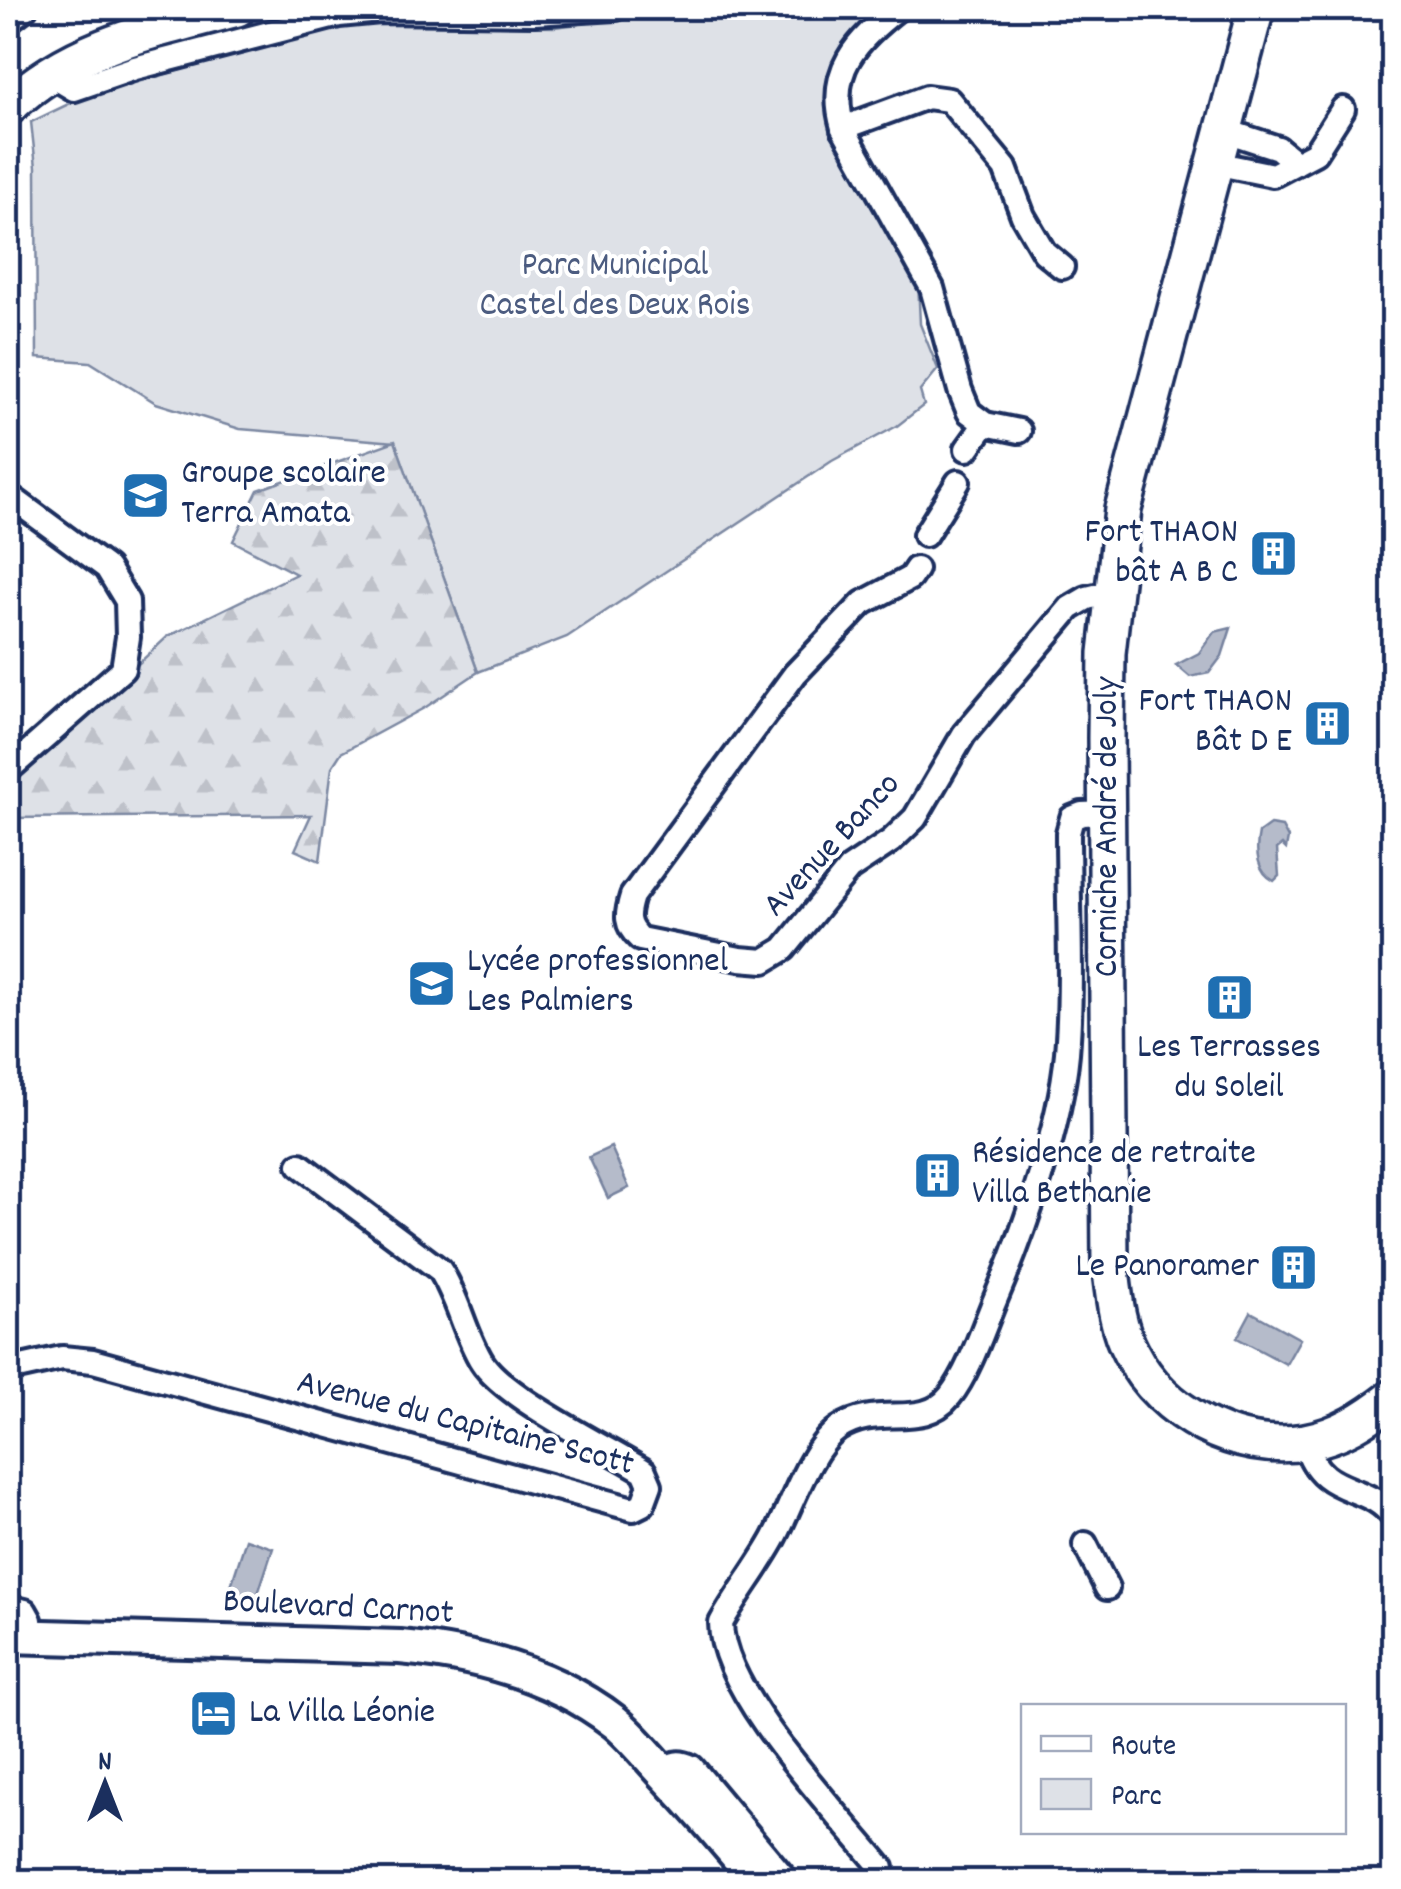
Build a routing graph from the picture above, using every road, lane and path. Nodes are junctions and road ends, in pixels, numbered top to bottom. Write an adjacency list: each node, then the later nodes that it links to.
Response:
1 (25, 8): 6 (street)
2 (237, 8): 7 (main road)
3 (616, 8): 7 (street)
4 (898, 8): 10 (street)
5 (1256, 8): 11 (main road, Corniche André de Joly)
6 (8, 20)
7 (49, 74): 8 (main road)
8 (8, 107)
9 (1343, 109): 12 (street)
10 (843, 128): 13 (street); 14 (street)
11 (1218, 146): 12 (street); 12 (street); 21 (main road, Corniche André de Joly)
12 (1296, 162)
13 (1062, 267)
14 (985, 424): 15 (street); 16 (street)
15 (1018, 431)
16 (967, 449)
17 (958, 482): 19 (street)
18 (8, 494): 22 (street)
19 (925, 535)
20 (916, 570): 21 (street, Avenue Banco)
21 (1112, 592): 23 (main road, Corniche André de Joly)
22 (8, 770)
23 (1107, 813): 27 (main road, Corniche André de Joly); 36 (street)
24 (300, 1166): 25 (street, Avenue du Capitaine Scott)
25 (8, 1370)
26 (1394, 1397): 27 (main road, Corniche André de Joly)
27 (1305, 1442): 28 (street)
28 (1394, 1518)
29 (1086, 1544): 30 (street)
30 (1107, 1588)
31 (8, 1607): 32 (street)
32 (19, 1636): 33 (main road, Boulevard Carnot)
33 (663, 1772): 34 (main road, Boulevard Carnot); 35 (street)
34 (759, 1882)
35 (788, 1882)
36 (882, 1882)

